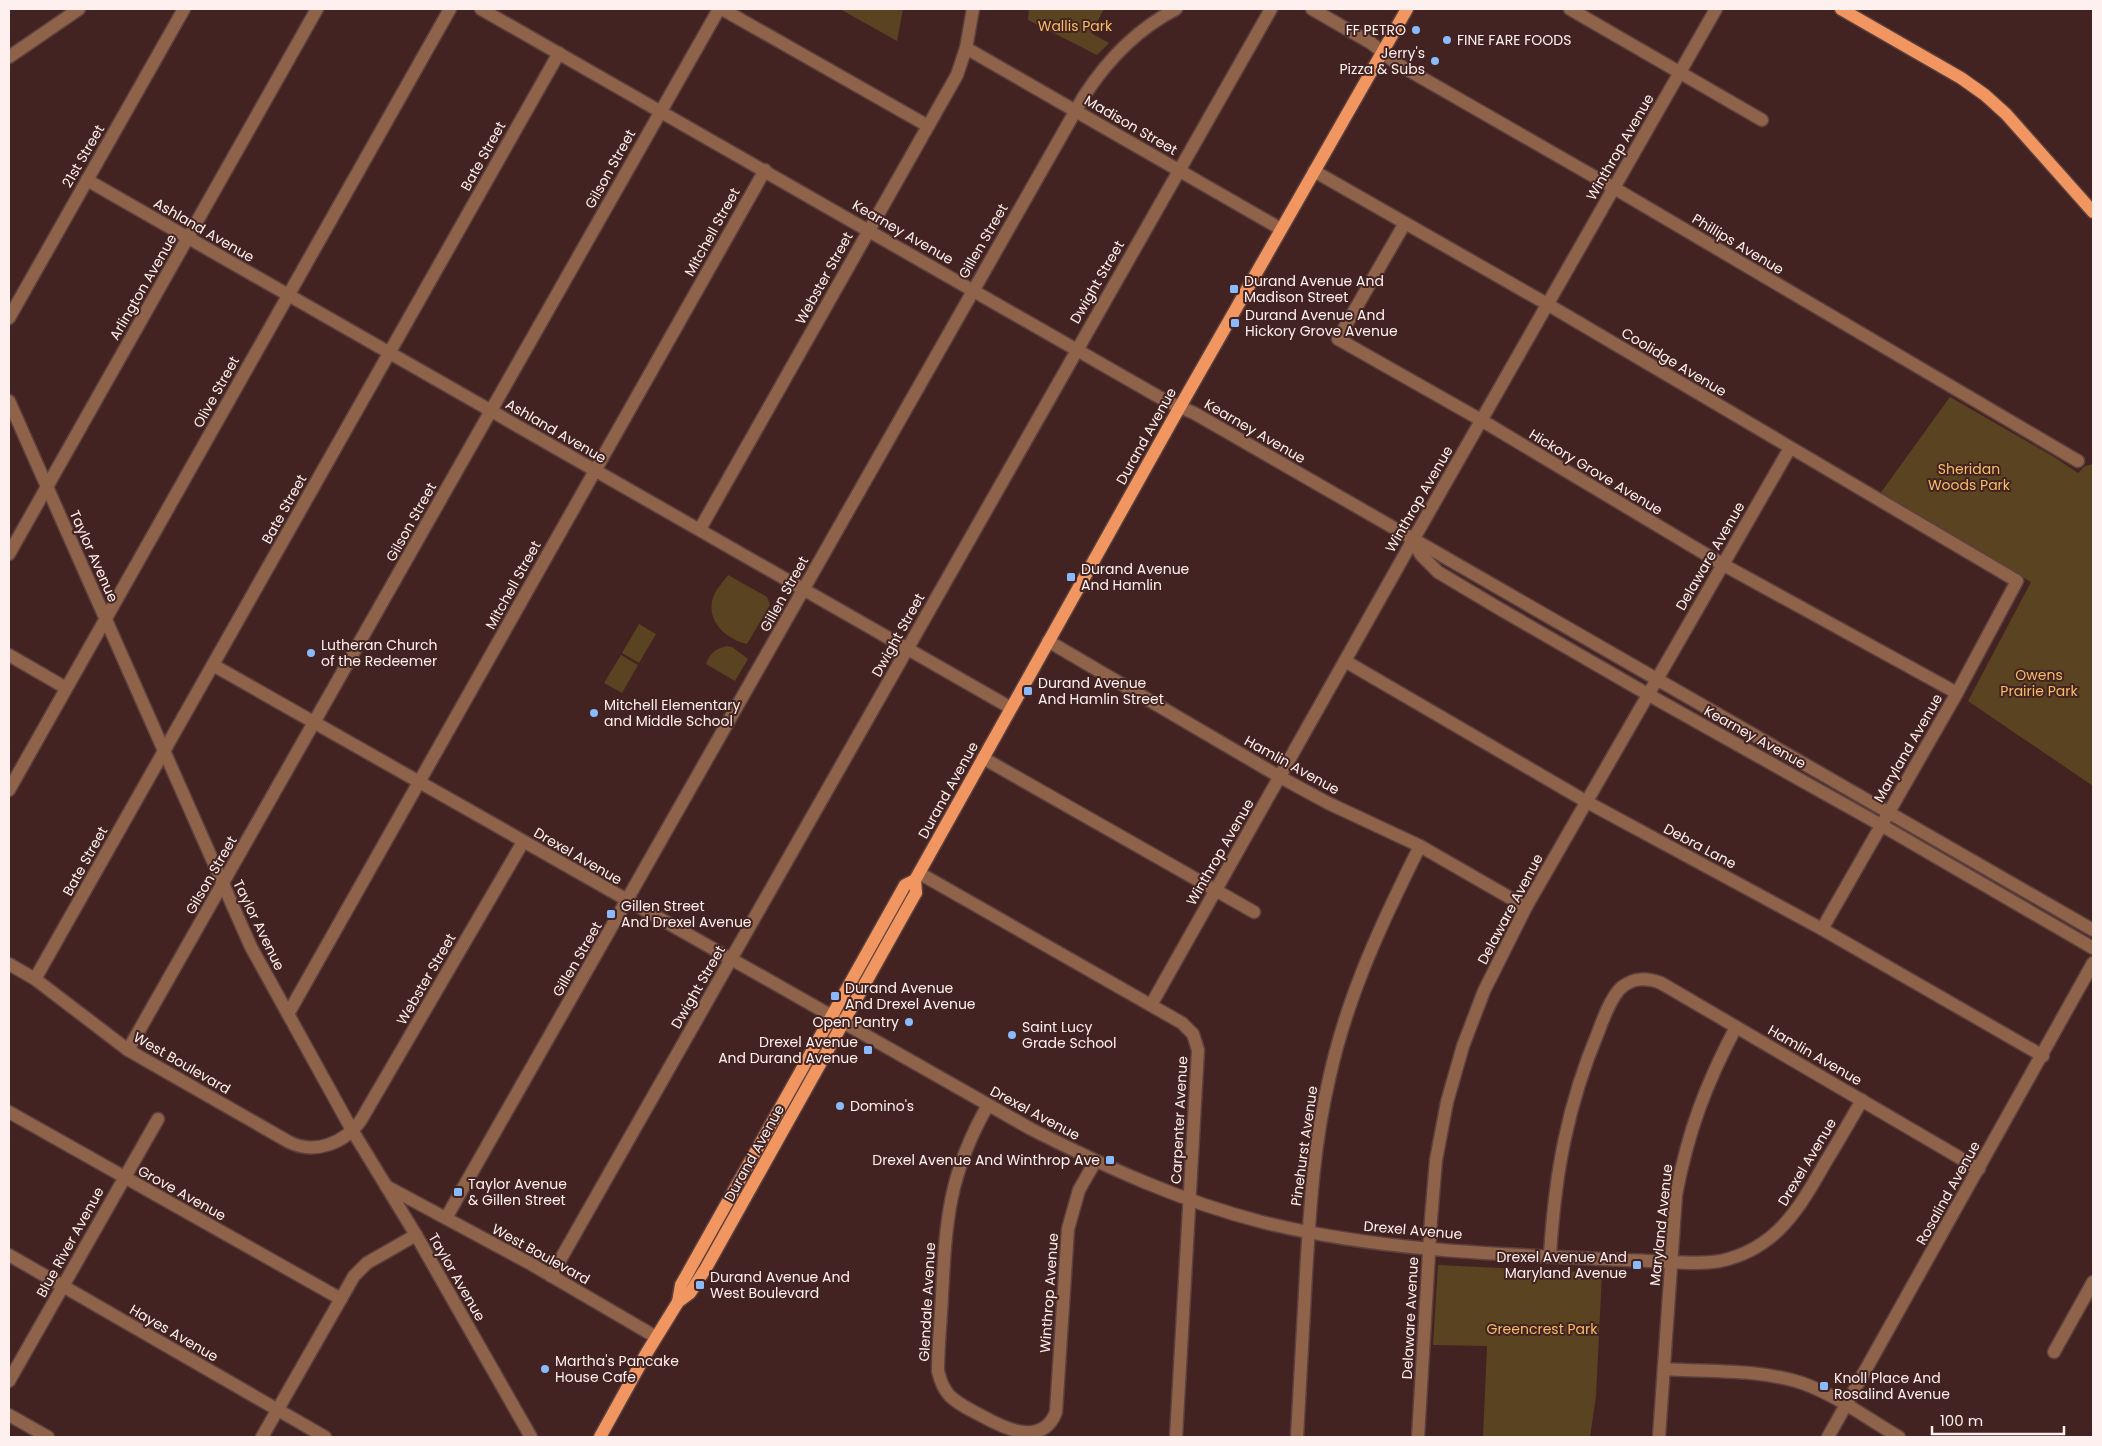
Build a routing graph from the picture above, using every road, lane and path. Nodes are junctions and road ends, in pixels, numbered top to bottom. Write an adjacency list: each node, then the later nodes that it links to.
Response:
1 (79, 9): 18 (street)
2 (184, 9): 27 (street, 21st Street)
3 (317, 9): 33 (street, Arlington Avenue)
4 (450, 9): 35 (street, Olive Street)
5 (481, 9): 17 (street, Kearney Avenue)
6 (720, 9): 20 (street, Gilson Street); 23 (street)
7 (973, 9): 15 (street, Webster Street)
8 (1176, 9): 21 (street, Gillen Street)
9 (1271, 9): 25 (street, Dwight Street)
10 (1312, 9): 16 (street, Phillips Avenue)
11 (1407, 9): 16 (main road, Durand Avenue)
12 (1570, 9): 19 (street)
13 (1716, 9): 19 (street, Winthrop Avenue)
14 (1841, 9): 29 (main road)
15 (966, 48): 21 (street, Madison Street); 23 (street, Webster Street)
16 (1382, 52): 26 (main road, Durand Avenue); 28 (street, Phillips Avenue)
17 (559, 53): 20 (street, Kearney Avenue); 39 (street, Bate Street)
18 (9, 57)
19 (1680, 72): 22 (street); 28 (street, Winthrop Avenue)
20 (660, 111): 24 (street, Kearney Avenue); 42 (street, Gilson Street)
21 (1076, 111): 25 (street, Madison Street); 34 (street, Gillen Street)
22 (1762, 120)
23 (928, 126): 31 (street, Webster Street)
24 (765, 170): 31 (street, Kearney Avenue); 46 (street, Mitchell Street)
25 (1179, 170): 32 (street, Madison Street); 38 (street, Dwight Street)
26 (1314, 171): 30 (street, Coolidge Avenue); 32 (main road, Durand Avenue)
27 (87, 180): 33 (street, Ashland Avenue); 37 (street, 21st Street)
28 (1614, 188): 36 (street, Winthrop Avenue); 45 (street, Phillips Avenue)
29 (2093, 212)
30 (1405, 223): 36 (street, Coolidge Avenue); 43 (street, Hickory Grove Avenue)
31 (869, 230): 34 (street, Kearney Avenue); 48 (street, Webster Street)
32 (1281, 230): 41 (main road, Durand Avenue)
33 (188, 238): 35 (street, Ashland Avenue); 47 (street, Arlington Avenue)
34 (973, 289): 38 (street, Kearney Avenue); 53 (street, Gillen Street)
35 (288, 295): 39 (street, Ashland Avenue); 54 (street, Olive Street)
36 (1547, 304): 43 (street, Winthrop Avenue); 44 (street, Coolidge Avenue)
37 (9, 318)
38 (1077, 348): 41 (street, Kearney Avenue); 56 (street, Dwight Street)
39 (389, 353): 42 (street, Ashland Avenue); 59 (street, Bate Street)
40 (9, 401): 47 (street, Taylor Avenue)
41 (1180, 406): 49 (street, Kearney Avenue); 55 (main road, Durand Avenue)
42 (491, 411): 46 (street, Ashland Avenue); 65 (street, Gilson Street)
43 (1481, 420): 49 (street, Winthrop Avenue); 51 (street, Hickory Grove Avenue)
44 (1790, 448): 51 (street, Delaware Avenue); 52 (street, Coolidge Avenue)
45 (2078, 461)
46 (595, 470): 48 (street, Ashland Avenue); 69 (street, Mitchell Street)
47 (47, 487): 50 (street, Arlington Avenue); 54 (street, Taylor Avenue)
48 (700, 529): 53 (street, Ashland Avenue)
49 (1413, 540): 58 (street, Winthrop Avenue); 60 (street, Kearney Avenue); 63 (street, Kearney Avenue)
50 (9, 554)
51 (1722, 564): 60 (street, Delaware Avenue); 62 (street, Hickory Grove Avenue)
52 (2017, 581): 62 (street, Maryland Avenue)
53 (804, 589): 56 (street, Ashland Avenue); 79 (street, Gillen Street)
54 (105, 620): 61 (street, Olive Street); 66 (street, Taylor Avenue)
55 (1048, 641): 64 (main road, Durand Avenue); 68 (street, Hamlin Avenue)
56 (907, 650): 64 (street, Ashland Avenue); 85 (street, Dwight Street)
57 (9, 655): 61 (street)
58 (1344, 661): 68 (street, Winthrop Avenue); 71 (street, Debra Lane)
59 (213, 665): 65 (street, Drexel Avenue); 66 (street, Bate Street)
60 (1658, 680): 63 (street, Delaware Avenue); 72 (street, Kearney Avenue)
61 (66, 688): 70 (street, Olive Street)
62 (1956, 693): 72 (street, Maryland Avenue)
63 (1649, 695): 71 (street, Delaware Avenue); 73 (street, Kearney Avenue)
64 (1011, 708): 67 (main road, Durand Avenue)
65 (314, 723): 69 (street, Drexel Avenue); 77 (street, Gilson Street)
66 (164, 752): 77 (street, Taylor Avenue); 88 (street, Bate Street)
67 (984, 758): 76 (main road, Durand Avenue); 78 (street)
68 (1280, 777): 75 (street, Hamlin Avenue); 78 (street, Winthrop Avenue)
69 (419, 782): 74 (street, Drexel Avenue); 90 (street, Mitchell Street)
70 (9, 790)
71 (1587, 802): 80 (street, Delaware Avenue); 82 (street, Debra Lane)
72 (1888, 812): 73 (street, Maryland Avenue); 83 (street, Kearney Avenue)
73 (1881, 825): 82 (street, Maryland Avenue); 84 (street, Kearney Avenue)
74 (523, 842): 79 (street, Drexel Avenue); 100 (street, Webster Street)
75 (1420, 846): 80 (street, Hamlin Avenue); 107 (street, Pinehurst Avenue)
76 (917, 877): 89 (street, Carpenter Avenue); 91 (main road, Durand Avenue); 92 (main road, Durand Avenue)
77 (222, 885): 90 (street, Taylor Avenue); 94 (street, Gilson Street)
78 (1216, 890): 81 (street); 89 (street, Winthrop Avenue)
79 (627, 901): 85 (street, Drexel Avenue); 106 (street, Gillen Street)
80 (1526, 907): 109 (street, Delaware Avenue)
81 (1254, 912)
82 (1822, 929): 95 (street, Debra Lane)
83 (2093, 930)
84 (2093, 948)
85 (731, 960): 91 (street, Drexel Avenue); 113 (street, Dwight Street)
86 (2093, 963): 95 (street, Rosalind Avenue)
87 (9, 964): 88 (street, West Boulevard)
88 (35, 979): 94 (street, West Boulevard)
89 (1151, 1005): 105 (street, Carpenter Avenue)
90 (288, 1014): 100 (street, Taylor Avenue)
91 (831, 1017): 92 (street, Drexel Avenue); 117 (main road, Durand Avenue)
92 (843, 1024): 97 (street, Drexel Avenue); 117 (main road, Durand Avenue)
93 (1736, 1027): 96 (street, Hamlin Avenue); 111 (street, Hamlin Avenue); 112 (street, Maryland Avenue)
94 (128, 1050): 100 (street, West Boulevard)
95 (2043, 1056): 102 (street, Rosalind Avenue)
96 (1862, 1100): 102 (street, Hamlin Avenue); 112 (street, Drexel Avenue)
97 (988, 1105): 101 (street, Drexel Avenue); 125 (street, Glendale Avenue)
98 (9, 1112): 103 (street, Grove Avenue)
99 (158, 1119): 103 (street, Blue River Avenue)
100 (352, 1130): 104 (street, Taylor Avenue)
101 (1095, 1162): 105 (street, Drexel Avenue); 125 (street, Winthrop Avenue)
102 (1979, 1169): 122 (street, Rosalind Avenue)
103 (124, 1178): 115 (street, Blue River Avenue); 116 (street, Grove Avenue)
104 (384, 1185): 106 (street, West Boulevard); 108 (street, Taylor Avenue)
105 (1190, 1200): 107 (street, Drexel Avenue); 131 (street, Carpenter Avenue)
106 (446, 1218): 113 (street, West Boulevard)
107 (1309, 1232): 109 (street, Drexel Avenue); 132 (street, Pinehurst Avenue)
108 (416, 1235): 116 (street); 130 (street, Taylor Avenue)
109 (1429, 1248): 111 (street, Drexel Avenue); 133 (street, Delaware Avenue)
110 (9, 1254): 115 (street, Hayes Avenue)
111 (1550, 1255): 112 (street, Drexel Avenue)
112 (1670, 1262): 120 (street, Maryland Avenue)
113 (551, 1276): 118 (street, West Boulevard)
114 (2093, 1282): 119 (street)
115 (63, 1286): 121 (street, Blue River Avenue); 123 (street, Hayes Avenue)
116 (341, 1299): 123 (street)
117 (678, 1302): 118 (main road, Durand Avenue)
118 (656, 1338): 126 (main road, Durand Avenue)
119 (2054, 1352)
120 (1664, 1369): 122 (street); 134 (street, Maryland Avenue)
121 (9, 1381)
122 (1846, 1405): 135 (street, Rosalind Avenue); 136 (street)
123 (278, 1410): 128 (street); 129 (street, Hayes Avenue)
124 (9, 1415): 127 (street)
125 (1046, 1430)
126 (604, 1436)
127 (48, 1437)
128 (262, 1437)
129 (325, 1437)
130 (531, 1437)
131 (1176, 1437)
132 (1297, 1437)
133 (1418, 1437)
134 (1659, 1437)
135 (1828, 1437)
136 (1899, 1437)

